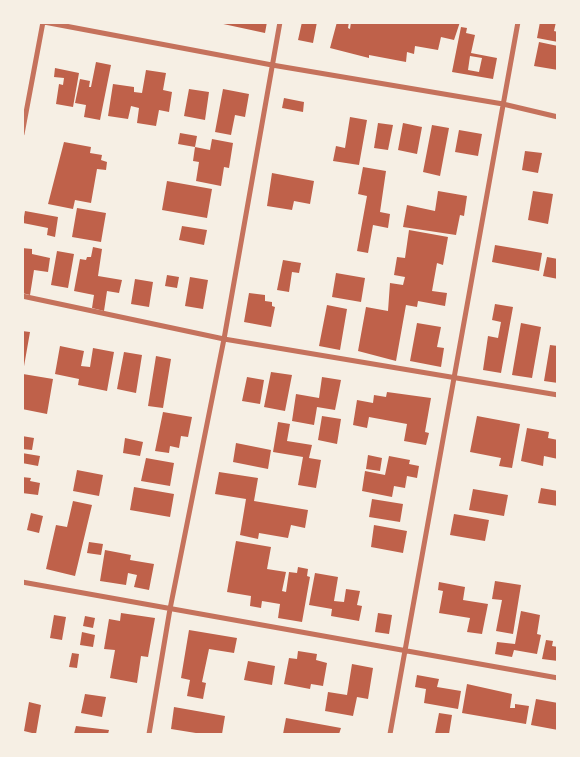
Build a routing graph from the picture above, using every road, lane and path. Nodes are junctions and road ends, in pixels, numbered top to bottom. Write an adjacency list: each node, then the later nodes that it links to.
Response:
1 (44, 22): 4 (street); 7 (street)
2 (280, 22): 4 (street)
3 (518, 22): 5 (street)
4 (272, 65): 5 (street); 9 (street)
5 (503, 104): 6 (street); 10 (street)
6 (558, 117)
7 (22, 134)
8 (22, 296): 9 (street)
9 (224, 339): 10 (street); 13 (street)
10 (456, 377): 11 (street); 14 (street)
11 (558, 395)
12 (22, 582): 13 (street)
13 (170, 609): 14 (street); 16 (street)
14 (404, 649): 15 (street); 17 (street)
15 (558, 678)
16 (149, 734)
17 (390, 734)

